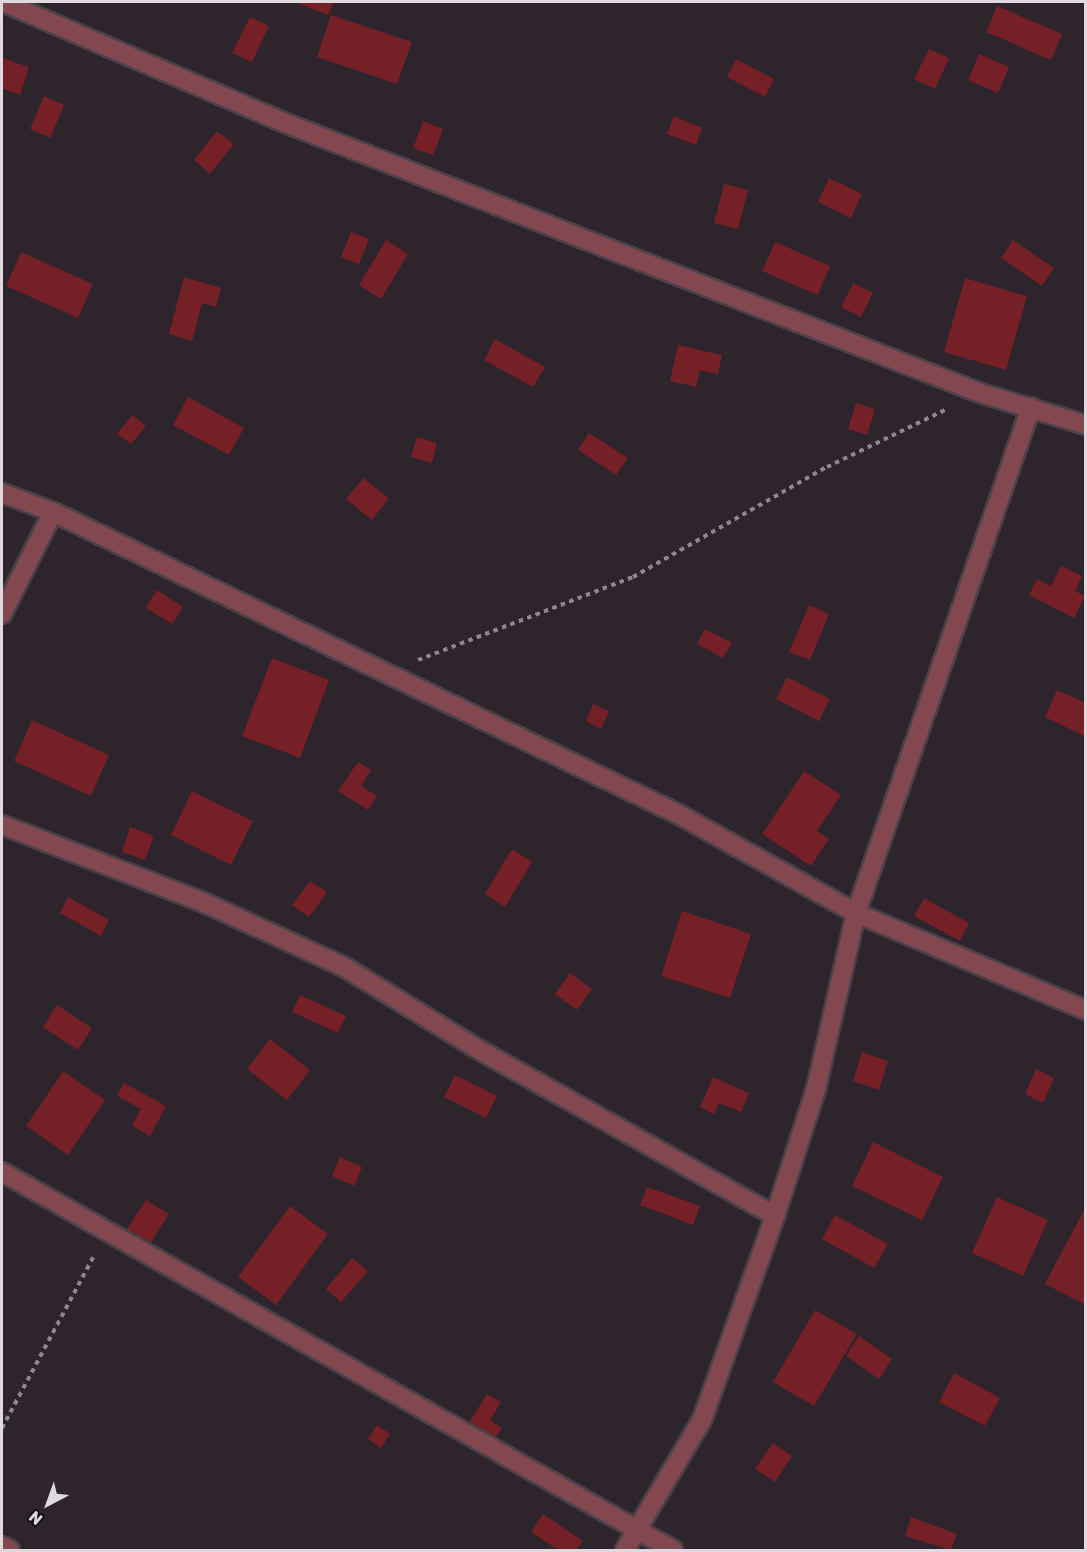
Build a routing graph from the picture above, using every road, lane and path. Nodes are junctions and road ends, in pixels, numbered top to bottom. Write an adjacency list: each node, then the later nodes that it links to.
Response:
1 (3, 2): 2 (street)
2 (980, 393): 3 (street); 8 (path)
3 (1031, 406): 4 (street); 10 (street)
4 (1086, 425)
5 (2, 493): 6 (street)
6 (53, 512): 7 (street); 8 (street)
7 (2, 614)
8 (384, 673): 10 (street)
9 (2, 825): 13 (street)
10 (856, 913): 11 (street); 13 (street)
11 (1086, 1010)
12 (2, 1172): 14 (street)
13 (775, 1216): 16 (street)
14 (106, 1232): 15 (path); 16 (street)
15 (2, 1428)
16 (637, 1530): 19 (street); 20 (street)
17 (2, 1546): 18 (street)
18 (10, 1551)
19 (625, 1551)
20 (673, 1551)

